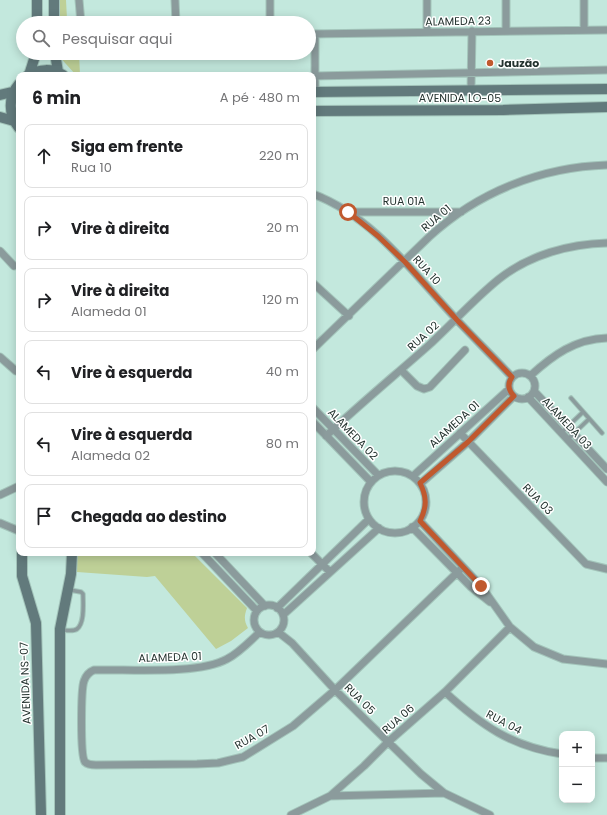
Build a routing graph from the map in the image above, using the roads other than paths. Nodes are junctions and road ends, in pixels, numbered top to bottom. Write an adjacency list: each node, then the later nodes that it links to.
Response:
1 (37, 0): 9 (main road)
2 (54, 0): 10 (main road)
3 (79, 0): 11 (street)
4 (176, 0): 12 (street)
5 (270, 0): 13 (street)
6 (427, 0): 18 (street)
7 (506, 0): 17 (street)
8 (584, 0): 14 (street)
9 (37, 16)
10 (54, 16)
11 (80, 16)
12 (176, 16)
13 (270, 16)
14 (584, 30): 15 (street, ALAMEDA 23); 17 (street, ALAMEDA 23)
15 (607, 30)
16 (472, 31): 17 (street, ALAMEDA 23); 18 (street, ALAMEDA 23); 29 (street)
17 (506, 31)
18 (428, 32): 19 (street, ALAMEDA 23)
19 (316, 34)
20 (33, 60): 24 (main road)
21 (57, 60): 27 (main road)
22 (313, 60): 28 (street)
23 (607, 70): 29 (street)
24 (29, 72)
25 (35, 72): 26 (main road)
26 (45, 72)
27 (60, 72)
28 (314, 72)
29 (472, 72): 30 (street); 32 (street)
30 (316, 76)
31 (16, 87): 34 (main road)
32 (471, 90): 33 (main road, AVENIDA LO-05); 35 (main road, AVENIDA LO-05)
33 (607, 90)
34 (12, 92): 36 (main road); 40 (main road)
35 (316, 92)
36 (0, 95)
37 (607, 107): 38 (main road, AVENIDA LO-05)
38 (316, 110)
39 (0, 117): 40 (main road)
40 (16, 124)
41 (607, 166): 44 (street, RUA 01)
42 (316, 196): 43 (street, RUA 10)
43 (348, 212): 44 (street, RUA 01A); 47 (street, RUA 10)
44 (461, 212): 47 (street, RUA 01)
45 (607, 243): 51 (street, RUA 02)
46 (0, 251): 48 (street)
47 (405, 262): 50 (street, RUA 01); 51 (street, RUA 10)
48 (14, 266)
49 (316, 286): 50 (street)
50 (349, 316): 53 (street, RUA 01)
51 (457, 320): 56 (street, RUA 02); 59 (street, RUA 10)
52 (607, 338): 58 (street)
53 (316, 346)
54 (465, 350): 56 (street)
55 (0, 356): 57 (street)
56 (401, 370): 70 (street, RUA 02)
57 (16, 371)
58 (530, 376): 59 (street); 61 (street)
59 (512, 377): 60 (street)
60 (509, 389): 62 (street); 71 (street, ALAMEDA 01)
61 (534, 391): 63 (street); 69 (street, ALAMEDA 03)
62 (514, 396): 63 (street); 77 (street, ALAMEDA 01)
63 (528, 397): 72 (street, ALAMEDA 03)
64 (570, 398): 66 (lane)
65 (316, 411): 70 (street, ALAMEDA 02)
66 (583, 412): 67 (lane); 69 (lane)
67 (589, 419): 73 (lane); 74 (lane)
68 (316, 425): 75 (street, ALAMEDA 02)
69 (568, 427): 72 (lane); 74 (street, ALAMEDA 03)
70 (333, 429): 75 (street, RUA 02); 79 (street, ALAMEDA 02)
71 (460, 433): 77 (street, RUA 03); 80 (street, ALAMEDA 01)
72 (560, 433): 76 (street, ALAMEDA 03)
73 (602, 433)
74 (574, 434): 76 (lane); 78 (street, ALAMEDA 03)
75 (326, 436): 81 (street, ALAMEDA 02)
76 (567, 440): 82 (street, ALAMEDA 03)
77 (468, 442): 83 (street, ALAMEDA 01); 100 (street, RUA 03)
78 (607, 469)
79 (378, 475): 80 (street); 81 (street)
80 (413, 476): 83 (street)
81 (371, 482): 86 (street)
82 (607, 482)
83 (420, 483): 87 (street)
84 (16, 487): 85 (street)
85 (0, 495)
86 (368, 519): 90 (street); 98 (street)
87 (420, 521): 89 (street); 99 (street)
88 (0, 523): 91 (street)
89 (412, 527): 90 (street); 104 (street)
90 (378, 528): 103 (street)
91 (16, 530)
92 (22, 556): 126 (main road, AVENIDA NS-07)
93 (72, 556): 106 (main road)
94 (205, 556): 101 (street)
95 (218, 556): 97 (street)
96 (314, 556): 98 (street)
97 (226, 564): 101 (street); 102 (street)
98 (321, 564): 103 (street); 109 (street)
99 (463, 567): 104 (street, RUA 07); 107 (street)
100 (607, 569)
101 (219, 571): 105 (street)
102 (234, 572): 105 (street); 108 (street)
103 (330, 572): 111 (street)
104 (456, 573): 107 (street); 118 (street, RUA 07)
105 (226, 579): 110 (street)
106 (68, 589): 113 (main road); 113 (lane)
107 (494, 605): 112 (street)
108 (265, 606): 109 (street); 110 (street)
109 (277, 608): 111 (street)
110 (257, 612): 114 (street)
111 (283, 615): 115 (street)
112 (510, 627): 116 (street); 119 (street, RUA 06)
113 (60, 630): 127 (main road)
114 (260, 632): 115 (street); 117 (street, ALAMEDA 01)
115 (278, 632): 118 (street, RUA 05)
116 (607, 664)
117 (94, 670): 118 (street, RUA 07)
118 (335, 690): 120 (street, RUA 05)
119 (445, 692): 120 (street, RUA 06); 121 (street, RUA 04)
120 (388, 742): 124 (street, RUA 05); 125 (street, RUA 06)
121 (559, 754)
122 (595, 758): 123 (street)
123 (607, 758)
124 (444, 793): 125 (street); 129 (street, RUA 05)
125 (330, 796): 128 (street, RUA 06)
126 (41, 815)
127 (60, 815)
128 (291, 815)
129 (490, 815)

